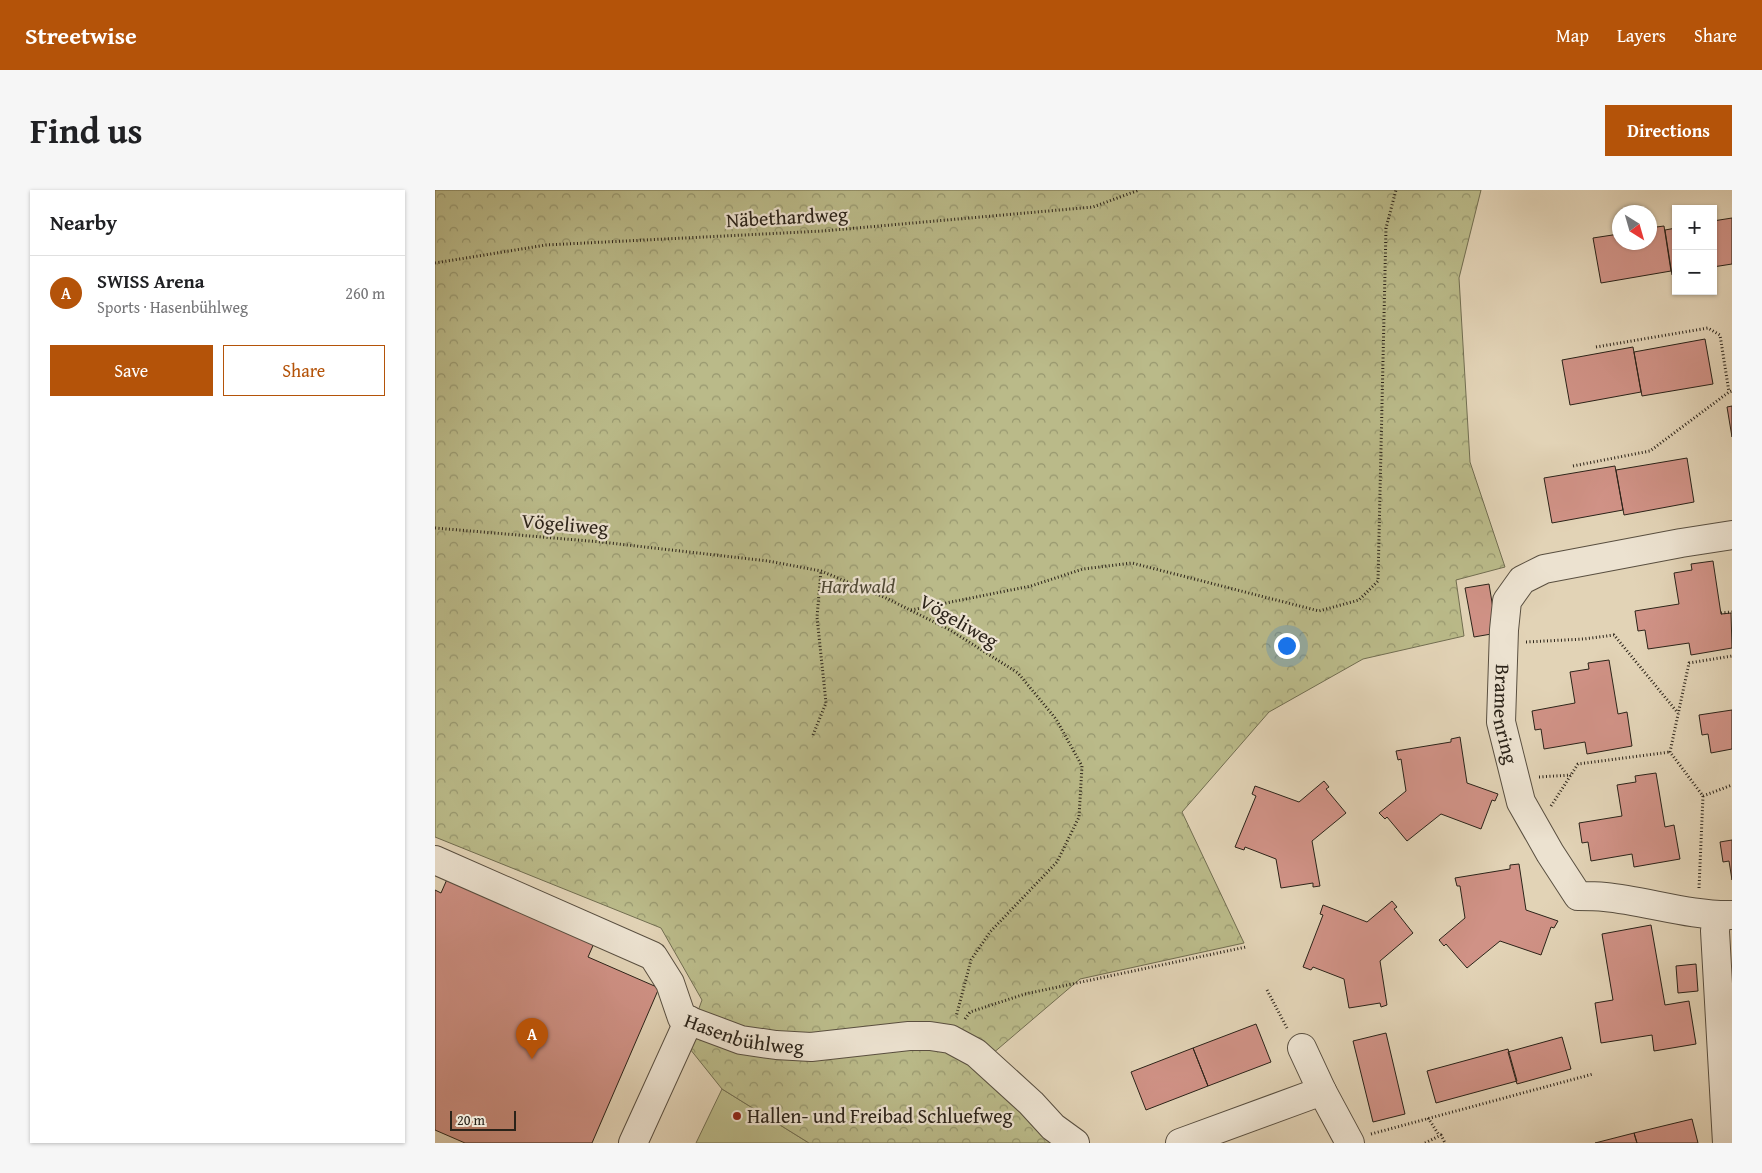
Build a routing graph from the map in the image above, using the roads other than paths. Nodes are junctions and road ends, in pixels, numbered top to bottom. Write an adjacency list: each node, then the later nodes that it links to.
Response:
1 (1732, 535): 3 (street, Bramenring)
2 (435, 860): 4 (street, Hasenbühlweg)
3 (1715, 914): 11 (street)
4 (693, 1022): 8 (street); 9 (street, Hasenbühlweg)
5 (1302, 1048): 6 (street)
6 (1322, 1091): 7 (street); 10 (street)
7 (1349, 1141)
8 (633, 1143)
9 (1075, 1143)
10 (1180, 1143)
11 (1727, 1143)

